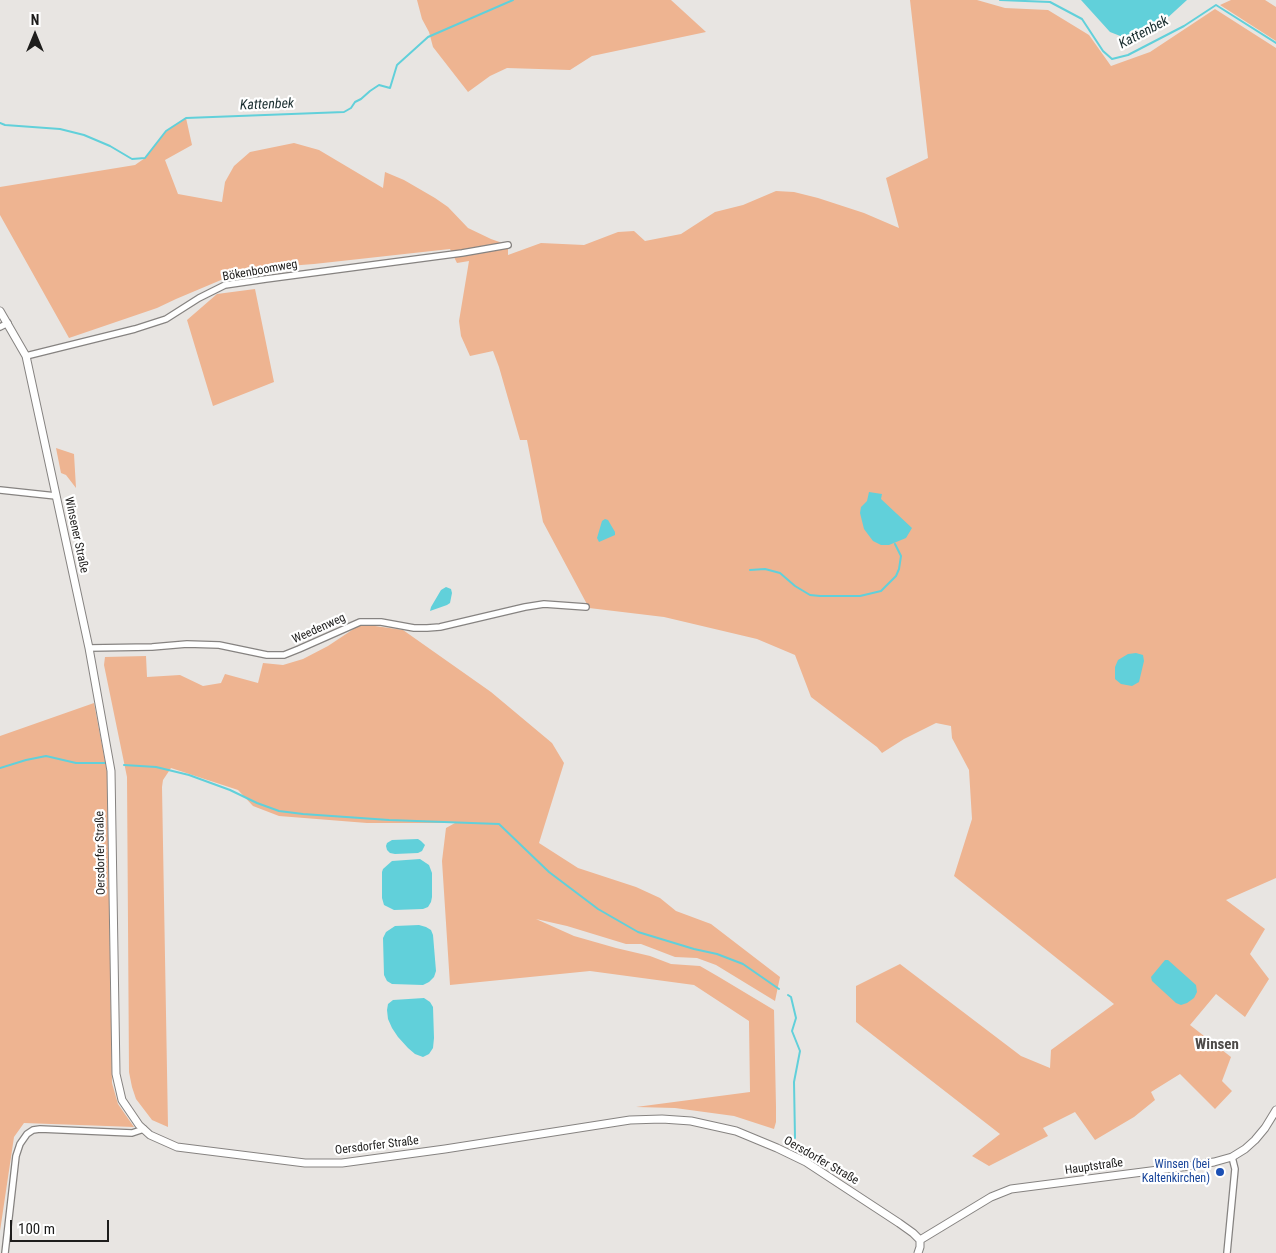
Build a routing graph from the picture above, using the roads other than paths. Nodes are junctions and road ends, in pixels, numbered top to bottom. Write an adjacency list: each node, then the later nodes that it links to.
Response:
1 (508, 245): 5 (street, Bökenboomweg)
2 (0, 311): 3 (street, Winsener Straße)
3 (8, 323): 4 (street); 5 (street, Winsener Straße)
4 (0, 327)
5 (26, 356): 7 (street, Winsener Straße)
6 (0, 490): 7 (street)
7 (56, 496): 9 (street, Winsener Straße)
8 (586, 607): 9 (street, Weedenweg)
9 (89, 648): 10 (street, Winsener Straße)
10 (112, 771): 12 (street, Oersdorfer Straße)
11 (1276, 1110): 13 (street, Hauptstraße)
12 (144, 1129): 14 (street, Oersdorfer Straße); 15 (street)
13 (1232, 1157): 14 (street, Hauptstraße); 17 (street)
14 (920, 1240): 16 (street)
15 (5, 1253)
16 (918, 1253)
17 (1227, 1253)

